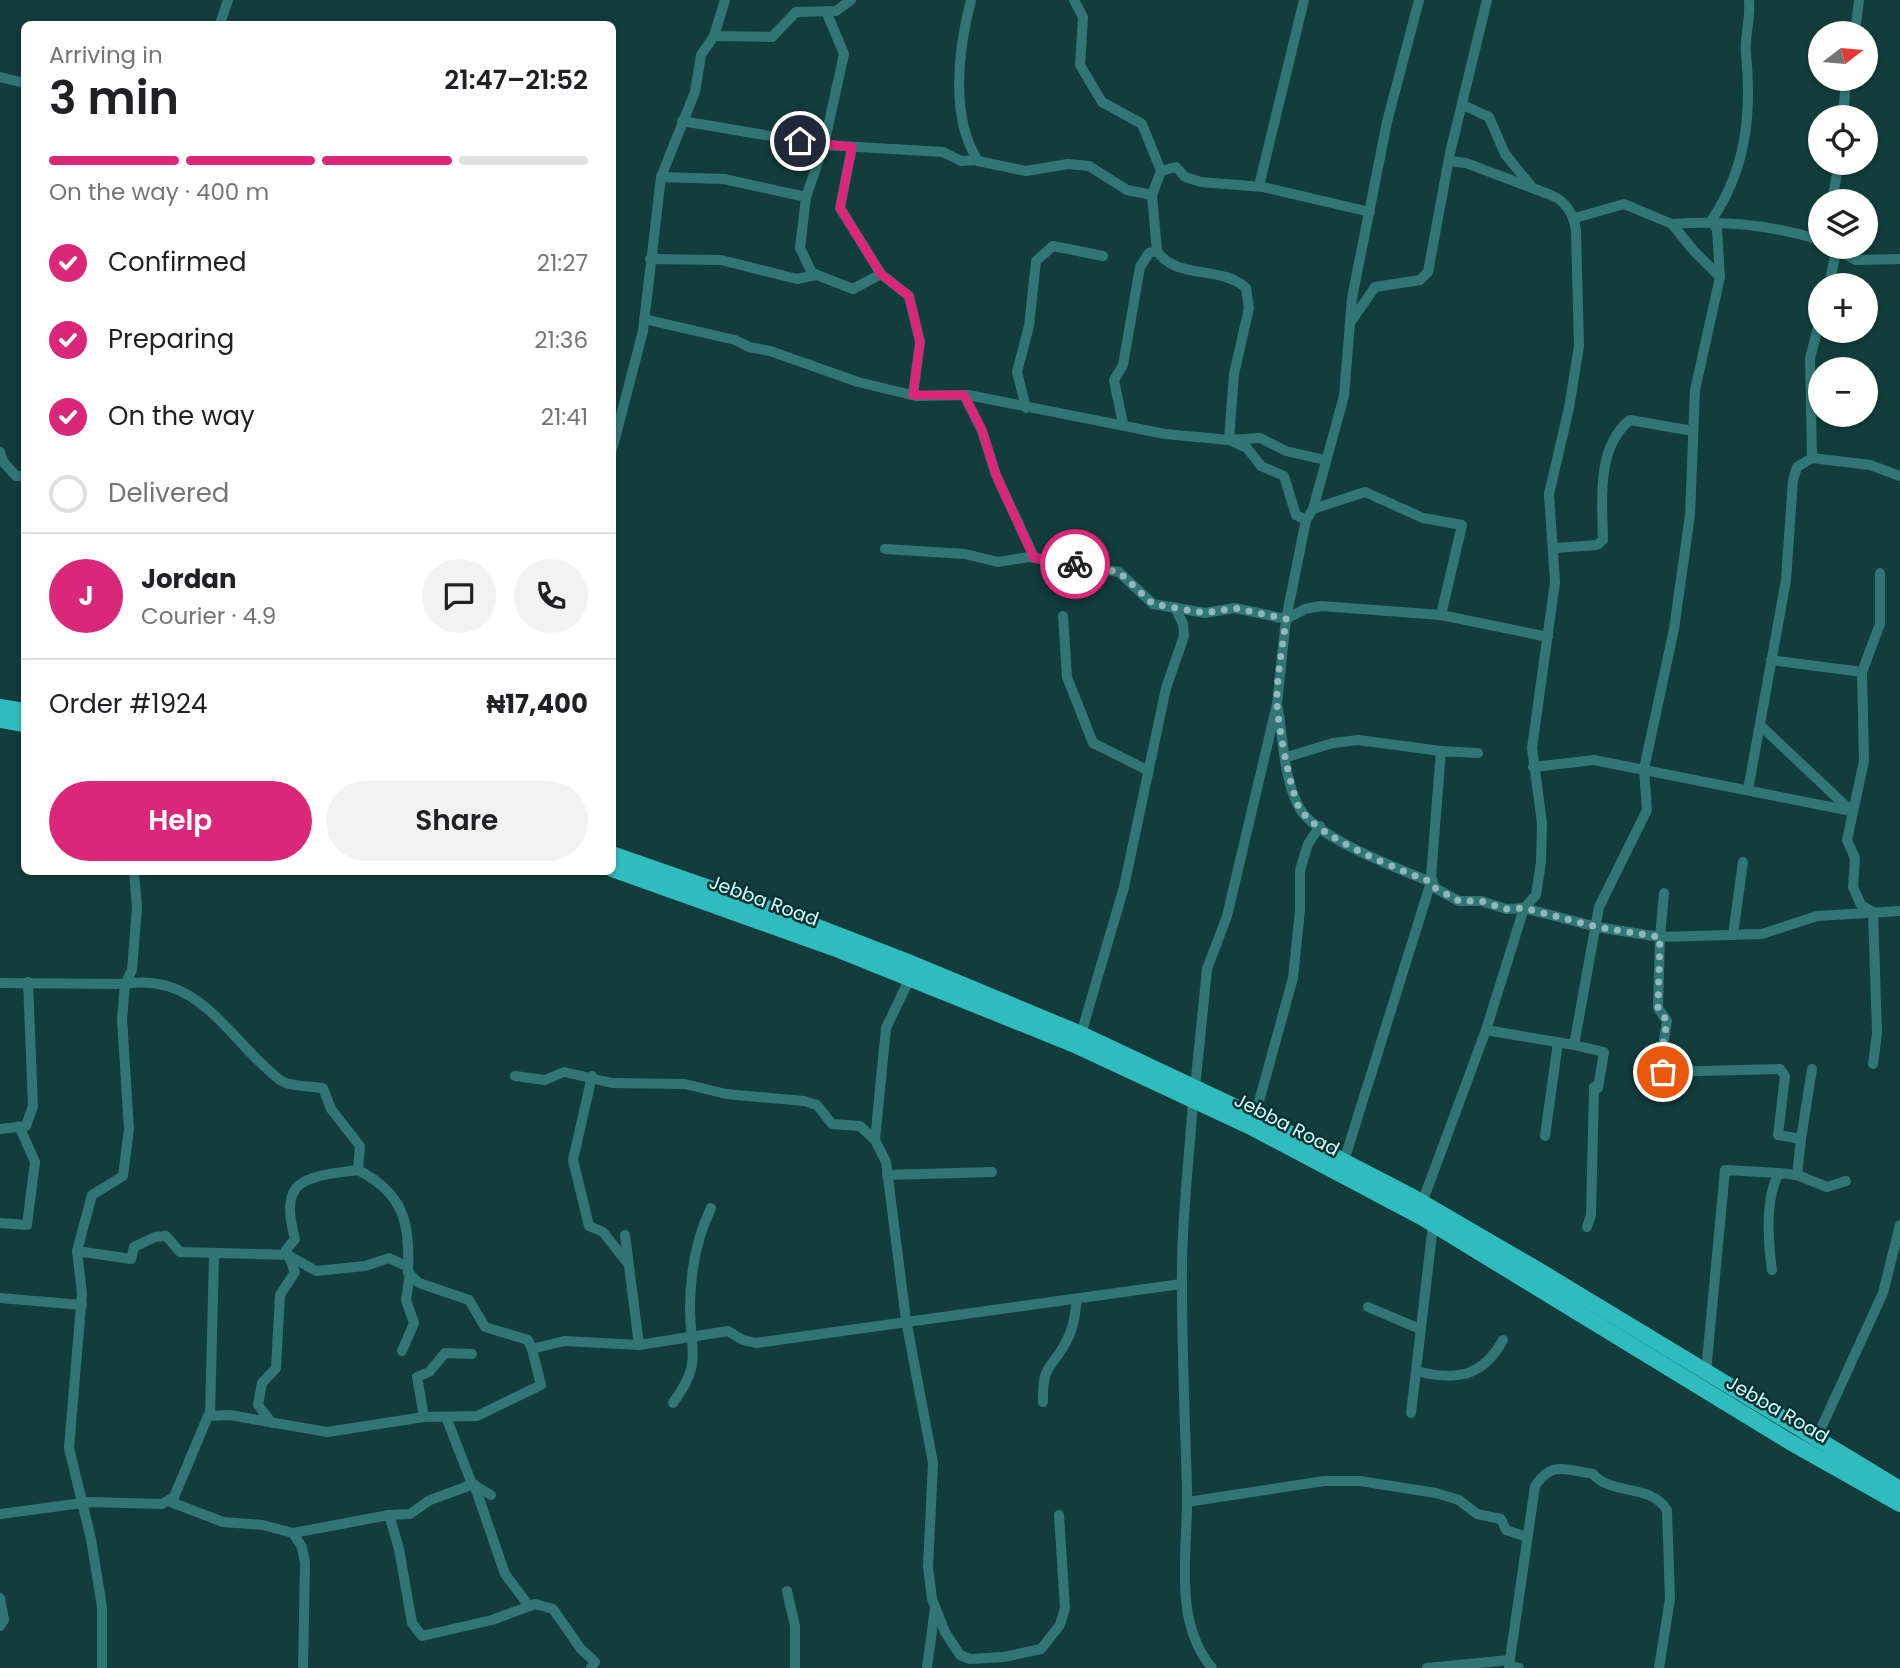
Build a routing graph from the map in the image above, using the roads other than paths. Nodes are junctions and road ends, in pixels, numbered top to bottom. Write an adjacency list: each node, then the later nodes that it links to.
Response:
1 (228, 0): 12 (street)
2 (725, 0): 14 (street)
3 (851, 0): 11 (street)
4 (971, 0): 21 (street)
5 (1074, 0): 23 (street)
6 (1304, 0): 25 (street)
7 (1419, 0): 29 (street)
8 (1487, 0): 17 (street)
9 (1749, 0): 31 (street)
10 (1859, 0): 13 (street)
11 (826, 11): 14 (street); 19 (street)
12 (221, 21)
13 (1856, 21)
14 (715, 36): 18 (street)
15 (0, 77): 16 (street)
16 (21, 82)
17 (1463, 106): 22 (street); 26 (street)
18 (682, 121): 19 (street); 24 (street)
19 (824, 145): 20 (street); 28 (street)
20 (852, 147): 21 (street); 39 (street)
21 (977, 160): 27 (street)
22 (1449, 161): 26 (street); 43 (street)
23 (1161, 172): 25 (street); 27 (street)
24 (661, 177): 28 (street); 36 (street)
25 (1259, 186): 29 (street)
26 (1534, 189): 30 (street)
27 (1152, 195): 34 (street)
28 (806, 197): 40 (street)
29 (1370, 212): 43 (street)
30 (1575, 218): 32 (street); 59 (street)
31 (1711, 221): 32 (street); 33 (street); 41 (street)
32 (1672, 223): 41 (street)
33 (1808, 237)
34 (1157, 251): 48 (street); 51 (street)
35 (1102, 256): 47 (street)
36 (650, 259): 40 (street); 42 (street)
37 (1854, 259): 38 (street)
38 (1900, 259)
39 (881, 274): 40 (street); 45 (street)
40 (817, 275)
41 (1720, 277): 49 (street)
42 (644, 319): 45 (street); 50 (street)
43 (1350, 323): 54 (street)
44 (1814, 343): 53 (street)
45 (913, 395): 46 (street)
46 (964, 395): 47 (street); 61 (street)
47 (1026, 408): 48 (street)
48 (1124, 424): 51 (street)
49 (1693, 431): 59 (street); 80 (street)
50 (616, 434)
51 (1229, 440): 54 (street); 58 (street)
52 (0, 452): 55 (street)
53 (1812, 458): 56 (street); 68 (street)
54 (1325, 460): 57 (street)
55 (21, 476)
56 (1900, 476)
57 (1313, 509): 58 (street); 64 (street)
58 (1306, 520): 66 (street)
59 (1555, 548): 67 (street)
60 (885, 549): 61 (street)
61 (1034, 558): 63 (street)
62 (1880, 573): 69 (street)
63 (1175, 607): 66 (street); 81 (street)
64 (1441, 615): 66 (street); 67 (street)
65 (1063, 616): 81 (street)
66 (1286, 619): 70 (street)
67 (1548, 637): 79 (street)
68 (1771, 660): 69 (street); 75 (street)
69 (1862, 672): 83 (street)
70 (1277, 704): 78 (street); 109 (street)
71 (0, 707): 72 (highway)
72 (21, 710)
73 (0, 720): 74 (highway)
74 (21, 724)
75 (1761, 726): 82 (street); 83 (street)
76 (1441, 751): 77 (street); 78 (street); 89 (street)
77 (1478, 753)
78 (1287, 757): 84 (street)
79 (1533, 767): 80 (street); 91 (street)
80 (1644, 769): 82 (street); 94 (street)
81 (1147, 770): 102 (street)
82 (1748, 790): 83 (street)
83 (1851, 811): 93 (street)
84 (1320, 826): 89 (street); 110 (street)
85 (616, 855): 102 (highway)
86 (1744, 862): 95 (street)
87 (616, 870): 97 (highway, Jebba Road)
88 (134, 875): 100 (street)
89 (1431, 882): 91 (street); 116 (street)
90 (1664, 893): 96 (street)
91 (1524, 908): 94 (street); 101 (street)
92 (1900, 911): 93 (street)
93 (1873, 912): 95 (street); 105 (street)
94 (1597, 927): 96 (street); 104 (street)
95 (1733, 935): 96 (street)
96 (1660, 937): 114 (street)
97 (910, 978): 109 (highway, Jebba Road); 115 (street)
98 (28, 982): 99 (street); 100 (street); 111 (street)
99 (0, 983)
100 (125, 984): 117 (street); 130 (street)
101 (1486, 1030): 103 (street); 123 (street)
102 (1081, 1034): 109 (highway)
103 (1558, 1042): 104 (street); 113 (street)
104 (1574, 1045): 128 (street)
105 (1873, 1064)
106 (1812, 1069): 114 (street)
107 (514, 1076): 108 (street)
108 (592, 1076): 115 (street); 133 (street)
109 (1194, 1094): 110 (highway); 127 (highway, Jebba Road); 136 (street)
110 (1255, 1116): 116 (highway)
111 (20, 1128): 112 (street); 125 (street)
112 (0, 1129)
113 (1545, 1136)
114 (1801, 1139): 121 (street)
115 (876, 1140): 120 (street)
116 (1344, 1161): 123 (highway)
117 (358, 1170): 132 (street); 134 (street)
118 (992, 1172): 120 (street)
119 (1779, 1173): 121 (street); 135 (street); 150 (street)
120 (887, 1175): 141 (street)
121 (1797, 1175): 122 (street)
122 (1846, 1181)
123 (1422, 1203): 150 (highway)
124 (711, 1208): 143 (street)
125 (0, 1223)
126 (1900, 1224): 158 (street)
127 (1433, 1225): 142 (street); 164 (highway, Jebba Road)
128 (1587, 1227)
129 (625, 1235): 133 (street)
130 (77, 1251): 131 (street); 139 (street)
131 (214, 1255): 132 (street); 154 (street)
132 (288, 1255): 134 (street); 157 (street)
133 (629, 1265): 145 (street)
134 (409, 1270): 146 (street); 147 (street)
135 (1772, 1270)
136 (1181, 1284): 138 (street); 163 (street)
137 (0, 1298): 139 (street)
138 (1077, 1299): 141 (street); 151 (street)
139 (82, 1304): 165 (street)
140 (1368, 1307): 142 (street)
141 (906, 1320): 143 (street); 174 (street)
142 (1420, 1329): 149 (street)
143 (693, 1335): 145 (street); 152 (street)
144 (1503, 1340): 149 (street)
145 (639, 1345): 146 (street)
146 (532, 1349): 155 (street)
147 (402, 1351)
148 (472, 1354): 156 (street)
149 (1416, 1371): 153 (street)
150 (1706, 1372): 158 (highway)
151 (1043, 1402)
152 (673, 1403)
153 (1411, 1413)
154 (210, 1416): 157 (street); 162 (street)
155 (446, 1416): 156 (street); 159 (street)
156 (425, 1417): 157 (street)
157 (272, 1423)
158 (1817, 1437): 160 (highway)
159 (474, 1484): 161 (street); 167 (street); 173 (street)
160 (1900, 1489)
161 (491, 1495)
162 (168, 1501): 165 (street); 169 (street)
163 (1188, 1502): 170 (street); 176 (street)
164 (1900, 1504)
165 (82, 1506): 166 (street); 178 (street)
166 (0, 1514)
167 (389, 1515): 169 (street); 173 (street)
168 (1059, 1515): 174 (street)
169 (293, 1533): 179 (street)
170 (1527, 1537): 177 (street); 187 (street)
171 (787, 1591): 181 (street)
172 (0, 1598): 175 (street)
173 (529, 1606): 180 (street)
174 (936, 1608): 182 (street)
175 (0, 1626)
176 (1201, 1655): 183 (street); 184 (street)
177 (1510, 1660): 185 (street); 186 (street)
178 (102, 1668)
179 (303, 1668)
180 (592, 1668)
181 (795, 1668)
182 (927, 1668)
183 (1199, 1668)
184 (1212, 1668)
185 (1427, 1668)
186 (1519, 1668)
187 (1659, 1668)

